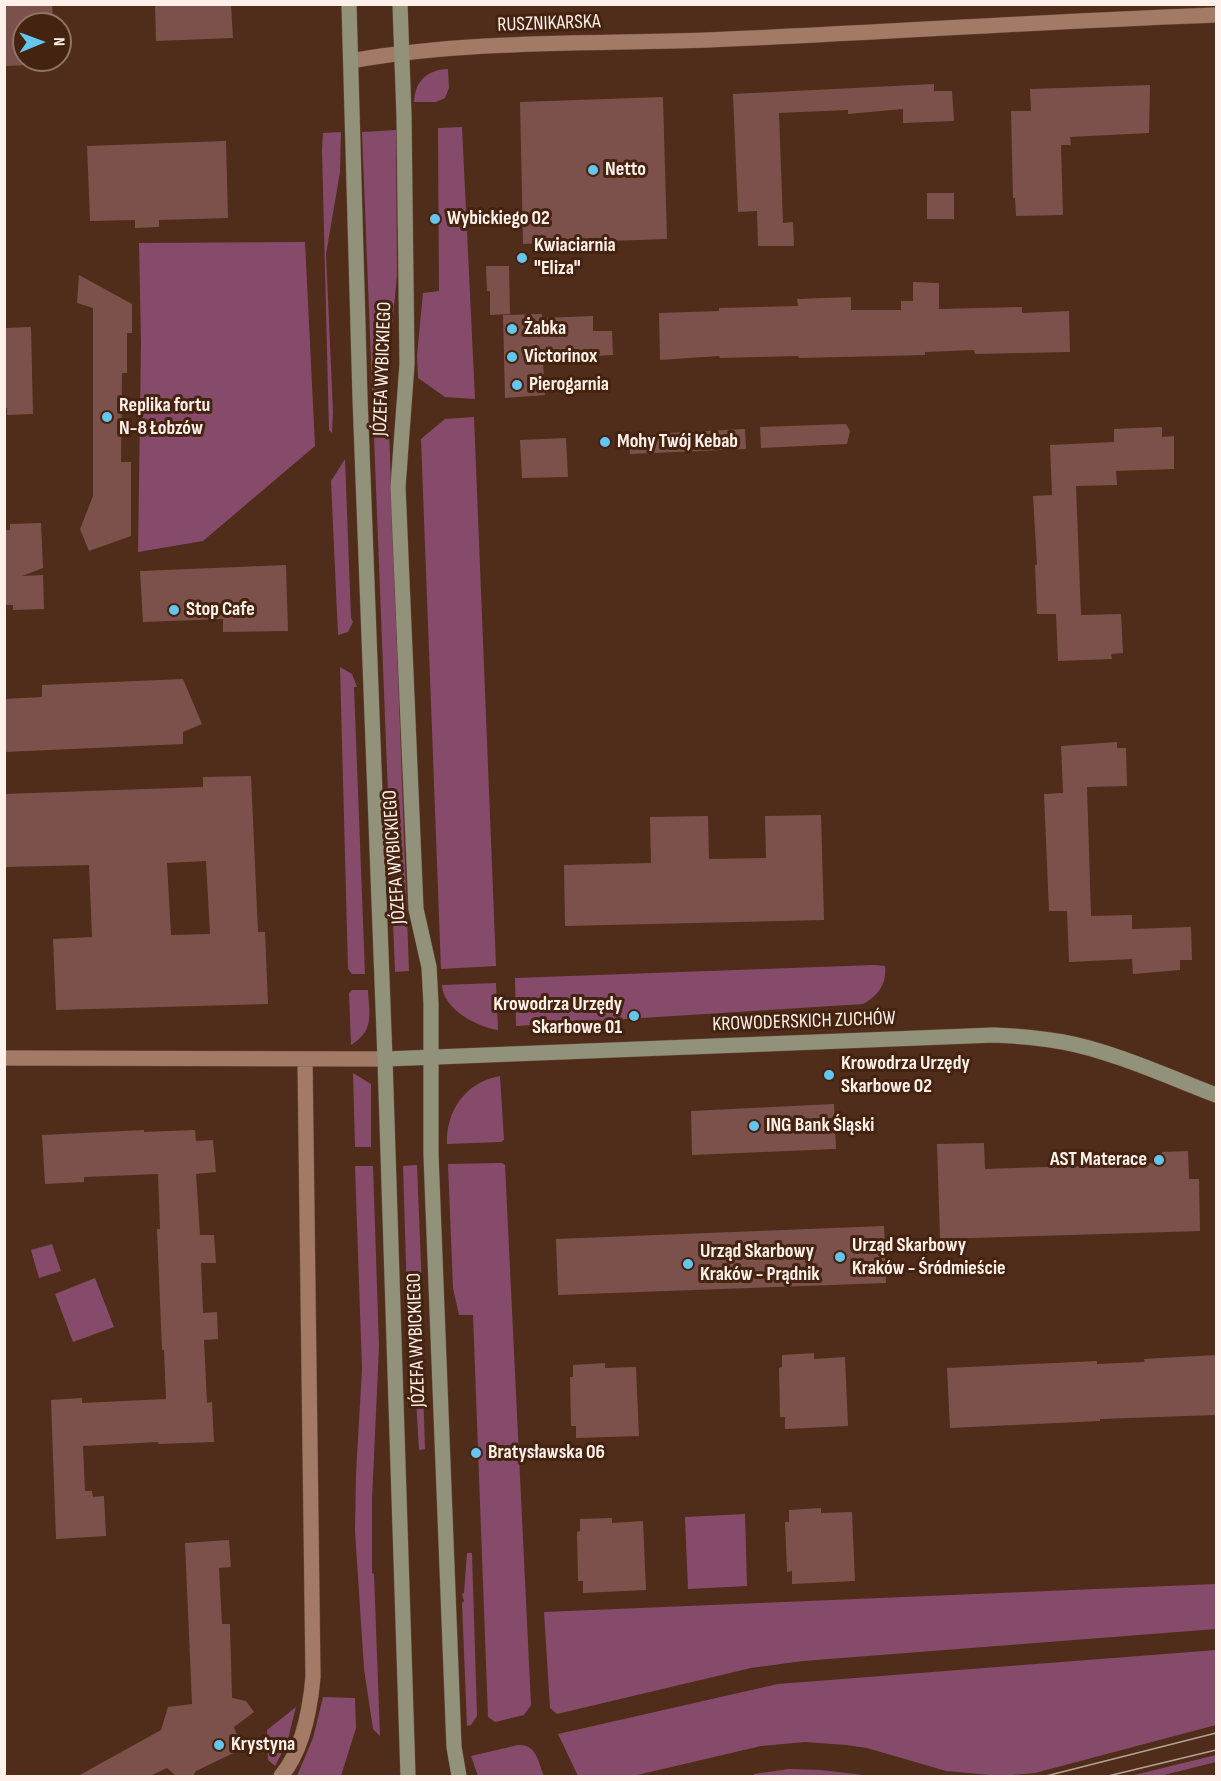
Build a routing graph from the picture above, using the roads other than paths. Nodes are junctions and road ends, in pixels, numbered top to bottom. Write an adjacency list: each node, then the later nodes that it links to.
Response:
1 (349, 4): 5 (street, JÓZEFA WYBICKIEGO)
2 (400, 4): 4 (street, JÓZEFA WYBICKIEGO)
3 (1216, 15): 4 (street, RUSZNIKARSKA)
4 (402, 52): 5 (street, RUSZNIKARSKA); 6 (street, JÓZEFA WYBICKIEGO)
5 (351, 61): 9 (street, JÓZEFA WYBICKIEGO)
6 (430, 1057): 9 (street, KROWODERSKICH ZUCHÓW); 10 (street, KROWODERSKICH ZUCHÓW); 13 (street, JÓZEFA WYBICKIEGO)
7 (4, 1059): 8 (street)
8 (305, 1059): 9 (street); 11 (street)
9 (384, 1059): 12 (street, JÓZEFA WYBICKIEGO)
10 (1216, 1095)
11 (281, 1776)
12 (408, 1776)
13 (459, 1776)

